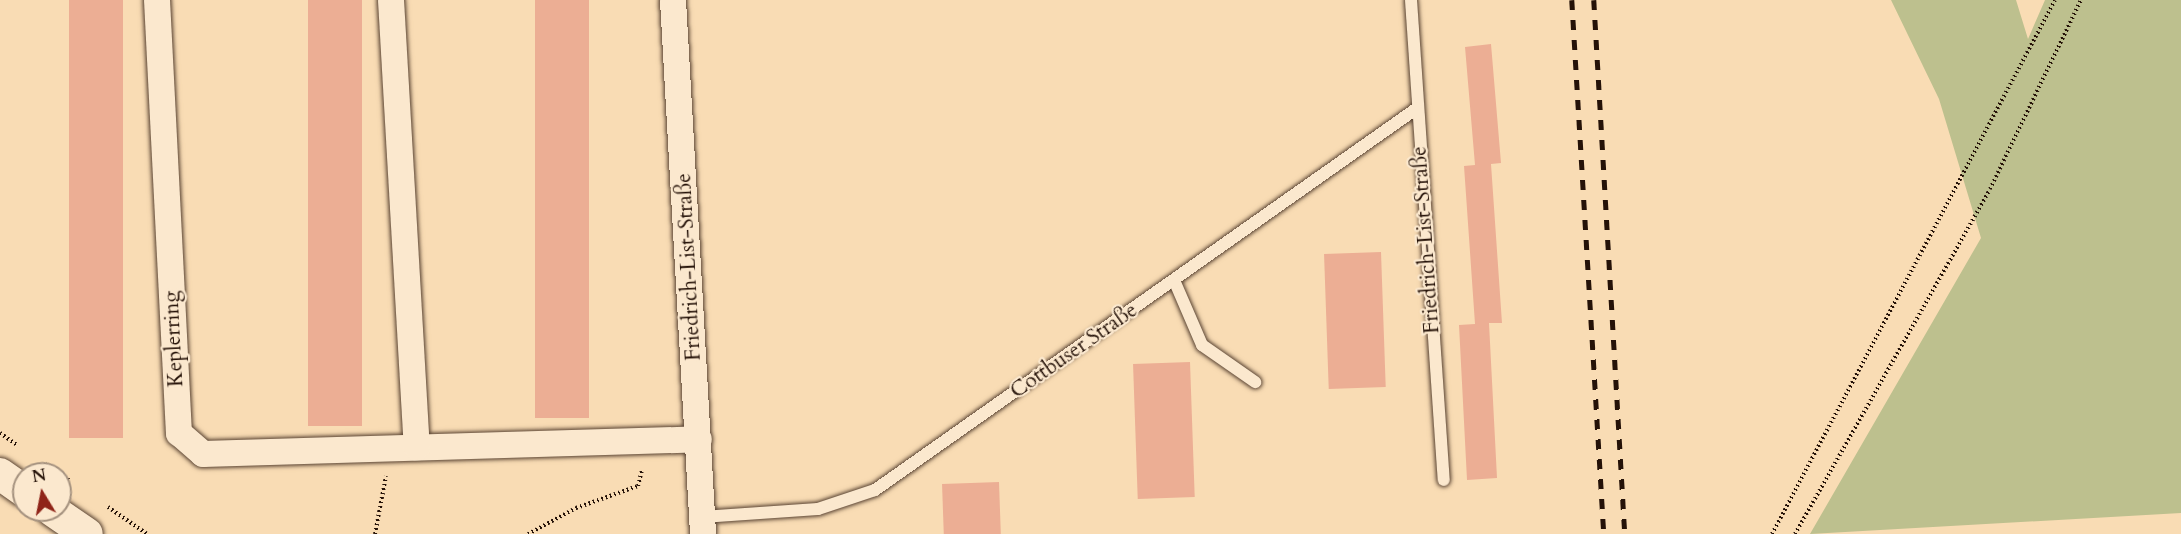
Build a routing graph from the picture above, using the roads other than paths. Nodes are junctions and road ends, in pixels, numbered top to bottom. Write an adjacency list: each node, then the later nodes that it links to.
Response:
1 (157, 0): 9 (street, Keplerring)
2 (391, 0): 9 (street)
3 (673, 0): 8 (street, Friedrich-List-Straße)
4 (1411, 0): 5 (lane, Friedrich-List-Straße)
5 (1416, 110): 6 (lane, Cottbuser Straße); 10 (lane, Friedrich-List-Straße)
6 (1174, 280): 7 (lane); 12 (lane, Cottbuser Straße)
7 (1255, 382)
8 (699, 440): 9 (street, Keplerring); 12 (street, Friedrich-List-Straße)
9 (417, 447)
10 (1444, 480)
11 (70, 522): 13 (street)
12 (703, 525)
13 (87, 534)

